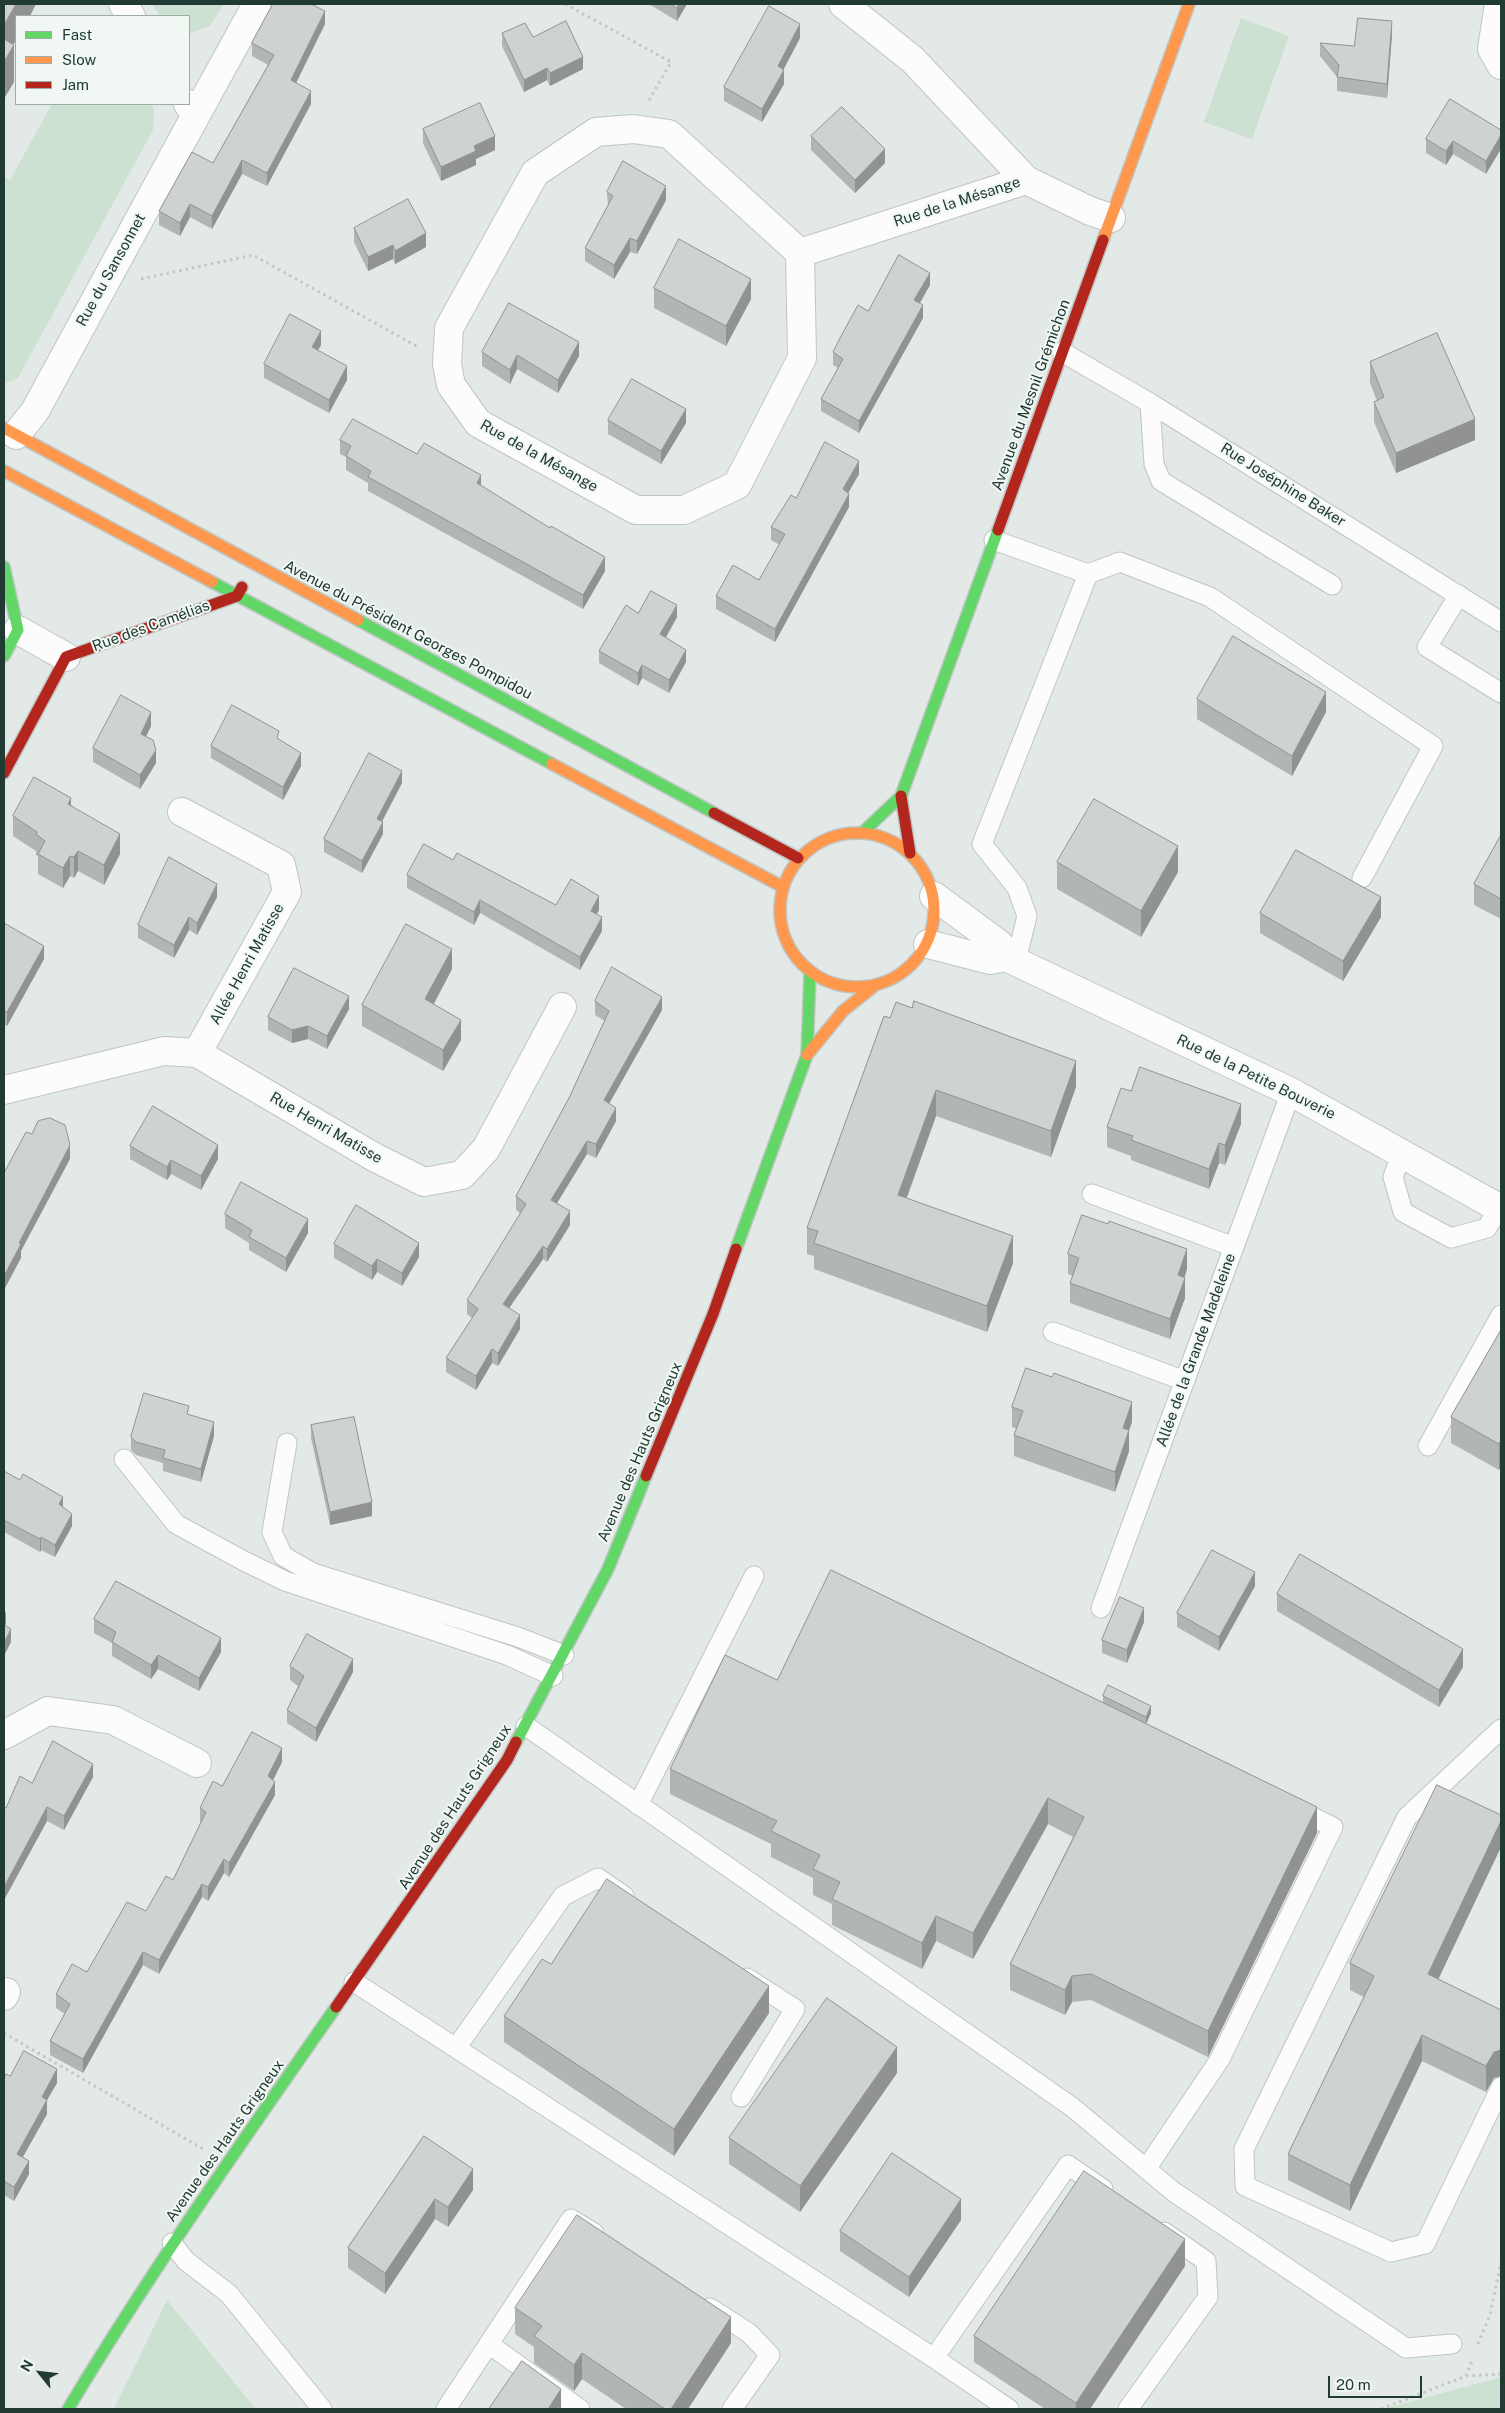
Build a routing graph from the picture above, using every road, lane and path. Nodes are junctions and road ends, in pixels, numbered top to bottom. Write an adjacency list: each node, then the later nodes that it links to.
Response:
1 (123, 4): 7 (street)
2 (256, 4): 9 (street, Rue du Sansonnet)
3 (565, 4): 10 (path)
4 (843, 4): 11 (street)
5 (1189, 4): 12 (street, Avenue du Mesnil Grémichon)
6 (1499, 4): 8 (street)
7 (130, 15)
8 (1501, 65)
9 (192, 109): 18 (street, Rue du Sansonnet)
10 (633, 129): 13 (street, Rue de la Mésange); 16 (street, Rue de la Mésange)
11 (1026, 180): 12 (street, Rue de la Mésange); 13 (street, Rue de la Mésange)
12 (1111, 218): 15 (street, Avenue du Mesnil Grémichon)
13 (800, 253): 16 (street, Rue de la Mésange)
14 (132, 281): 16 (path)
15 (1062, 352): 17 (lane, Rue Joséphine Baker); 20 (street, Avenue du Mesnil Grémichon)
16 (447, 364)
17 (1150, 403): 24 (lane); 25 (lane, Rue Joséphine Baker)
18 (9, 436): 22 (street, Avenue du Président Georges Pompidou)
19 (4, 471): 26 (street)
20 (994, 540): 23 (lane); 33 (street, Avenue du Mesnil Grémichon)
21 (4, 567): 28 (street)
22 (250, 572): 26 (street); 37 (street, Avenue du Président Georges Pompidou)
23 (1088, 574): 38 (lane); 42 (lane)
24 (1332, 585)
25 (1459, 595): 27 (lane, Rue Joséphine Baker); 31 (lane)
26 (237, 596): 30 (street, Rue des Camélias); 39 (street)
27 (1501, 622)
28 (18, 630): 29 (street); 30 (street)
29 (4, 656)
30 (66, 657): 32 (street)
31 (1501, 693)
32 (4, 773)
33 (900, 796): 35 (street, Avenue du Mesnil Grémichon); 36 (street)
34 (182, 812): 46 (street, Allée Henri Matisse)
35 (862, 833): 36 (street); 37 (street)
36 (910, 853): 40 (street)
37 (798, 858): 39 (street)
38 (1362, 878)
39 (783, 887): 43 (street)
40 (934, 896): 41 (street); 42 (street, Rue de la Petite Bouverie)
41 (928, 944): 42 (street, Rue de la Petite Bouverie); 44 (street)
42 (1011, 959): 49 (street, Rue de la Petite Bouverie)
43 (810, 972): 44 (street); 47 (street, Avenue des Hauts Grigneux)
44 (874, 987): 47 (street, Avenue des Hauts Grigneux)
45 (562, 1007): 46 (street, Rue Henri Matisse)
46 (197, 1053): 48 (street, Rue Henri Matisse)
47 (806, 1055): 62 (street, Avenue des Hauts Grigneux)
48 (4, 1090)
49 (1291, 1092): 50 (street, Rue de la Petite Bouverie); 53 (lane, Allée de la Grande Madeleine)
50 (1402, 1153): 52 (street, Rue de la Petite Bouverie); 52 (lane)
51 (1092, 1194): 53 (lane)
52 (1500, 1208)
53 (1234, 1247): 56 (lane, Allée de la Grande Madeleine)
54 (1501, 1315): 58 (lane)
55 (1053, 1332): 56 (lane)
56 (1185, 1381): 61 (lane, Allée de la Grande Madeleine)
57 (287, 1443): 62 (lane)
58 (1428, 1446)
59 (124, 1459): 63 (lane)
60 (754, 1576): 69 (lane)
61 (1101, 1608)
62 (564, 1655): 63 (street, Avenue des Hauts Grigneux)
63 (553, 1676): 64 (street, Avenue des Hauts Grigneux)
64 (526, 1726): 69 (lane); 72 (street, Avenue des Hauts Grigneux)
65 (1501, 1729): 75 (lane)
66 (4, 1735): 67 (street)
67 (197, 1763)
68 (1279, 1801): 78 (lane)
69 (638, 1805): 78 (lane)
70 (639, 1906): 74 (lane)
71 (729, 1966): 76 (lane)
72 (354, 1982): 74 (lane); 81 (street, Avenue des Hauts Grigneux)
73 (4, 2033): 77 (path)
74 (456, 2048): 86 (lane)
75 (1501, 2086)
76 (741, 2097)
77 (204, 2149)
78 (1146, 2169): 85 (lane)
79 (1117, 2199): 86 (lane)
80 (1149, 2221): 95 (lane)
81 (172, 2243): 89 (street, Avenue des Hauts Grigneux); 90 (lane)
82 (612, 2245): 84 (lane)
83 (692, 2296): 93 (lane)
84 (490, 2344): 91 (lane); 92 (lane)
85 (1452, 2344)
86 (934, 2358): 94 (lane)
87 (1501, 2374): 88 (path)
88 (1466, 2376)
89 (68, 2409)
90 (322, 2409)
91 (446, 2409)
92 (580, 2409)
93 (732, 2409)
94 (1009, 2409)
95 (1128, 2409)

